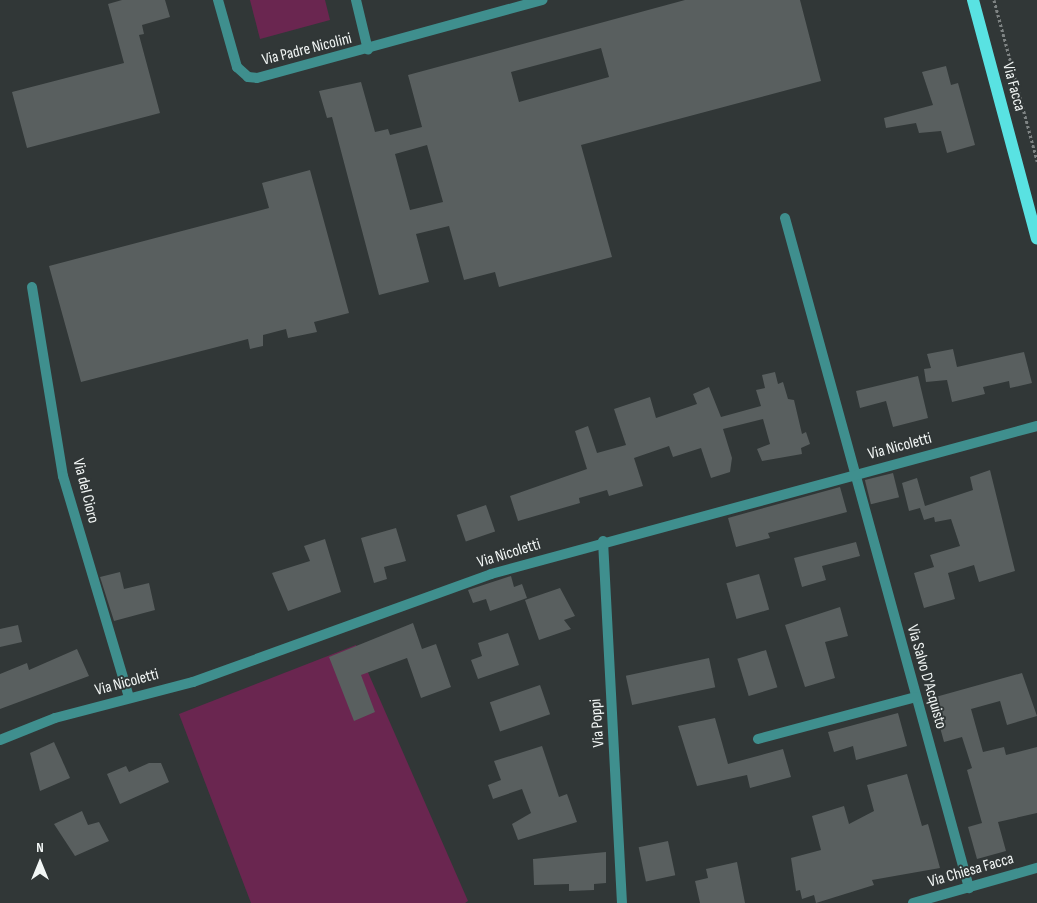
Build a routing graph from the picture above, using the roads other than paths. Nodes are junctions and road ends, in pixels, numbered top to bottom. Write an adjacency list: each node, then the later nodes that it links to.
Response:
1 (218, 0): 5 (street, Via Padre Nicolini)
2 (356, 0): 5 (street, Via Padre Nicolini)
3 (543, 0): 5 (street, Via Padre Nicolini)
4 (973, 0): 7 (main road, Via Facca)
5 (368, 50)
6 (785, 218): 10 (street, Via Salvo D'Acquisto)
7 (1037, 239)
8 (32, 286): 12 (street, Via del Cioro)
9 (1037, 426): 10 (street, Via Nicoletti)
10 (852, 475): 11 (street, Via Nicoletti); 13 (street, Via Salvo D'Acquisto)
11 (603, 541): 12 (street, Via Nicoletti); 18 (street, Via Poppi)
12 (129, 697): 15 (street, Via Nicoletti)
13 (916, 697): 14 (street); 17 (street, Via Salvo D'Acquisto)
14 (758, 739)
15 (0, 740)
16 (1037, 868): 17 (street, Via Chiesa Facca)
17 (969, 888): 19 (street, Via Chiesa Facca)
18 (622, 903)
19 (913, 903)

